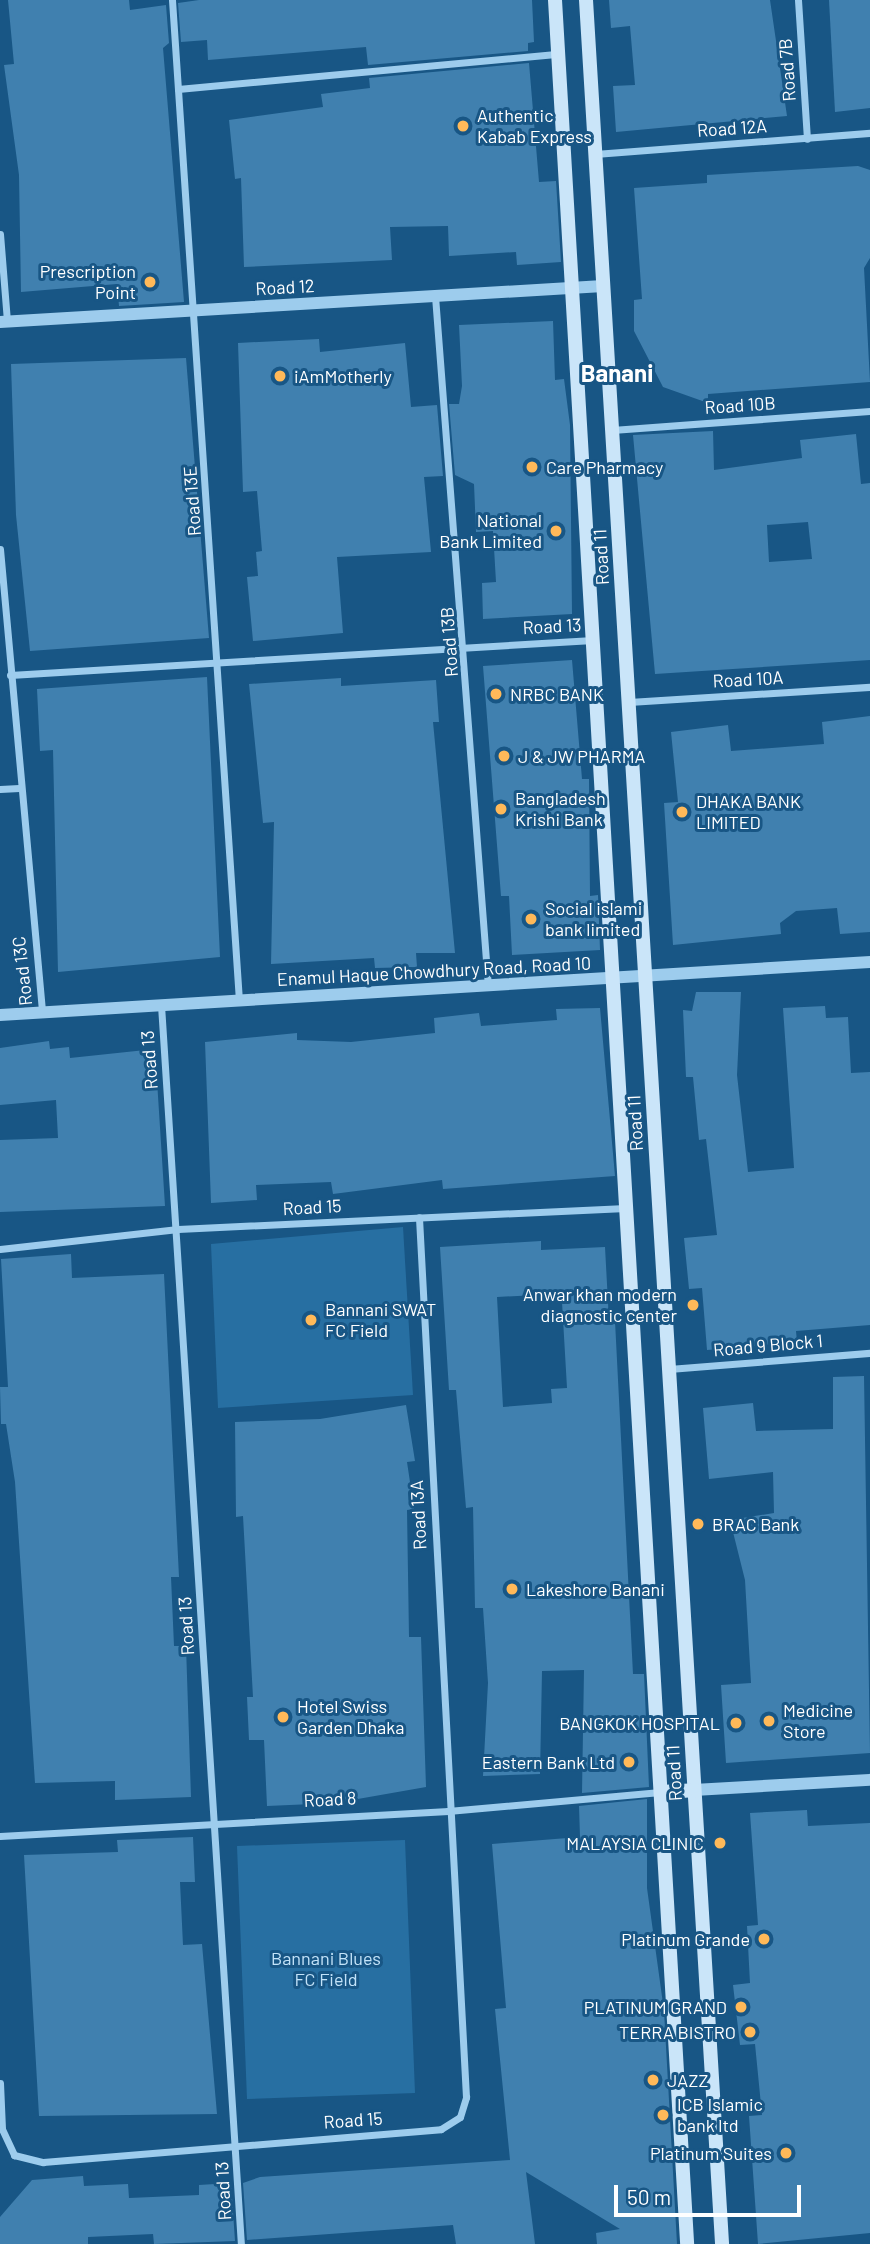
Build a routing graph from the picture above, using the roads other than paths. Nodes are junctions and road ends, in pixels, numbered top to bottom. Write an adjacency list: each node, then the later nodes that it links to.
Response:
1 (172, 0): 6 (street, Road 13E)
2 (555, 0): 5 (main road, Road 11)
3 (586, 0): 9 (main road, Road 11)
4 (798, 0): 8 (street, Road 7B)
5 (559, 54): 6 (street); 12 (main road, Road 11)
6 (178, 89): 14 (street, Road 13E)
7 (870, 133): 8 (street, Road 12A)
8 (807, 139): 9 (street, Road 12A)
9 (595, 154): 11 (main road, Road 11)
10 (0, 234): 15 (street)
11 (603, 286): 12 (street, Road 12); 17 (main road, Road 11)
12 (572, 288): 13 (street, Road 12); 19 (main road, Road 11)
13 (435, 296): 14 (street, Road 12); 20 (street, Road 13B)
14 (195, 310): 15 (street, Road 12); 21 (street, Road 13E)
15 (4, 322)
16 (870, 411): 17 (street, Road 10B)
17 (612, 430): 24 (main road, Road 11)
18 (0, 549): 22 (street, Road 13C)
19 (593, 640): 20 (street, Road 13); 29 (main road, Road 11)
20 (465, 647): 21 (street, Road 13); 30 (street, Road 13B)
21 (218, 665): 22 (street, Road 13); 31 (street, Road 13E)
22 (10, 675): 25 (street, Road 13C)
23 (870, 687): 24 (street, Road 10A)
24 (629, 702): 28 (main road, Road 11)
25 (19, 788): 26 (street); 33 (street, Road 13C)
26 (0, 789)
27 (870, 962): 28 (street, Enamul Haque Chowdhury Road, Road 10)
28 (645, 976): 29 (street, Enamul Haque Chowdhury Road, Road 10); 40 (main road, Road 11)
29 (613, 978): 30 (street, Enamul Haque Chowdhury Road, Road 10); 35 (main road, Road 11)
30 (488, 986): 31 (street, Enamul Haque Chowdhury Road, Road 10)
31 (239, 1001): 32 (street, Enamul Haque Chowdhury Road, Road 10)
32 (161, 1005): 33 (street, Enamul Haque Chowdhury Road, Road 10); 37 (street, Road 13)
33 (42, 1013): 34 (street, Enamul Haque Chowdhury Road, Road 10)
34 (0, 1015)
35 (626, 1208): 36 (street, Road 15); 43 (main road, Road 11)
36 (419, 1217): 37 (street, Road 15); 44 (street, Road 13A)
37 (178, 1229): 38 (street, Road 15); 45 (street, Road 13)
38 (0, 1249)
39 (870, 1353): 40 (street, Road 9 Block 1)
40 (669, 1369): 42 (main road, Road 11)
41 (870, 1780): 42 (street)
42 (694, 1790): 43 (main road); 51 (main road, Road 11)
43 (661, 1792): 44 (street, Road 8); 50 (main road, Road 11)
44 (448, 1811): 45 (street, Road 8); 48 (street, Road 15)
45 (213, 1822): 46 (street, Road 8); 48 (street, Road 13)
46 (0, 1836)
47 (0, 2082): 48 (street, Road 15)
48 (237, 2144): 49 (street, Road 13)
49 (241, 2244)
50 (687, 2244)
51 (722, 2244)

